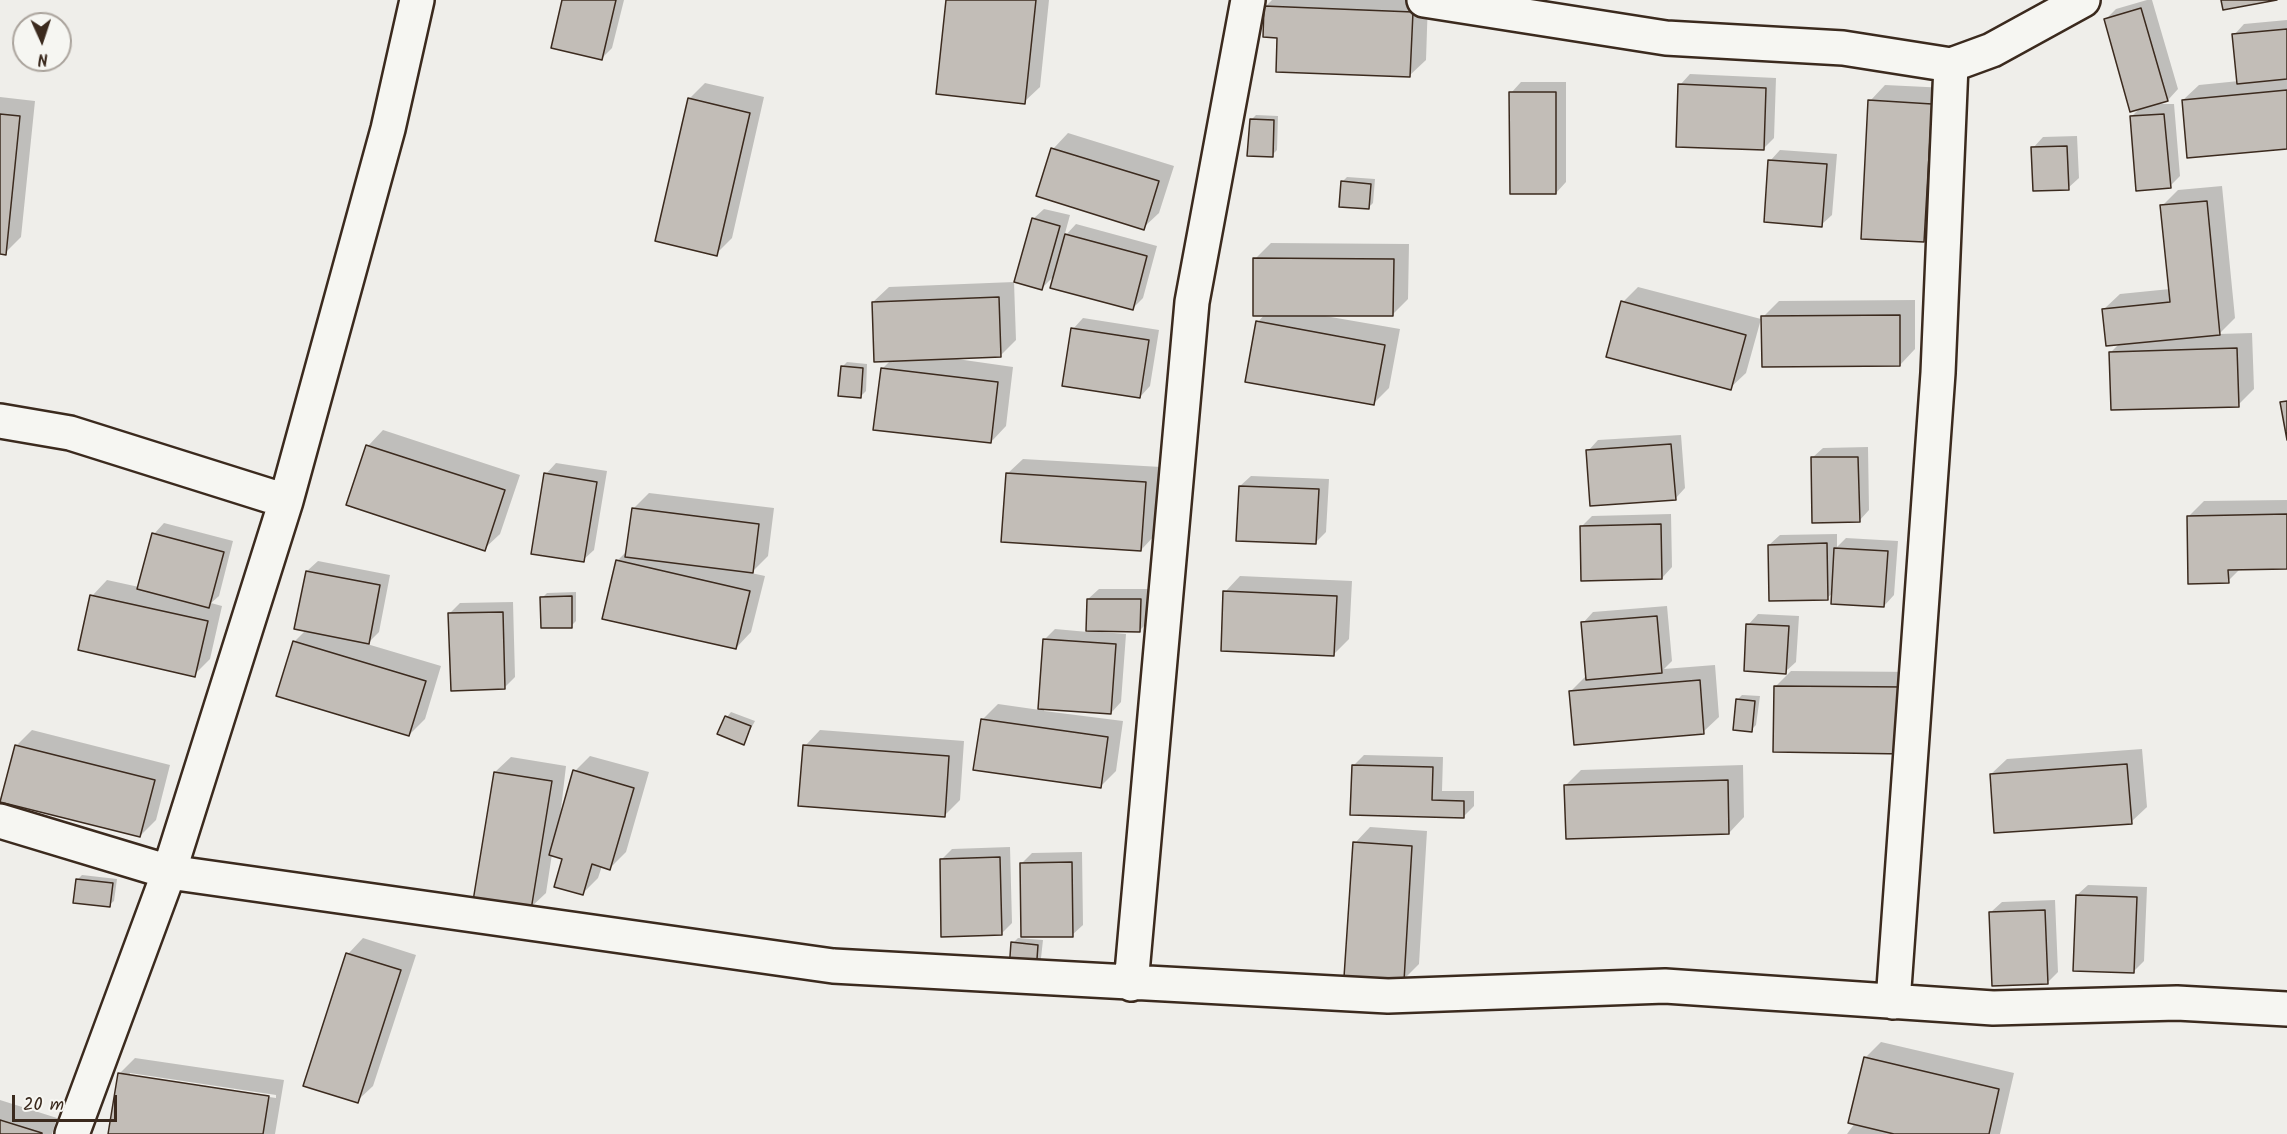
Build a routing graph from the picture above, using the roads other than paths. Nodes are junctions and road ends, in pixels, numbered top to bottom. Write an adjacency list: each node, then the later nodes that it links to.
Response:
1 (417, 0): 7 (street)
2 (1248, 0): 10 (street)
3 (1424, 0): 5 (street)
4 (2083, 0): 5 (street)
5 (1951, 65): 11 (street)
6 (0, 421): 7 (street)
7 (286, 501): 9 (street)
8 (0, 821): 9 (street)
9 (169, 872): 10 (street); 13 (street)
10 (1131, 984): 11 (street)
11 (1893, 1002): 12 (street)
12 (2287, 1009)
13 (72, 1134)

